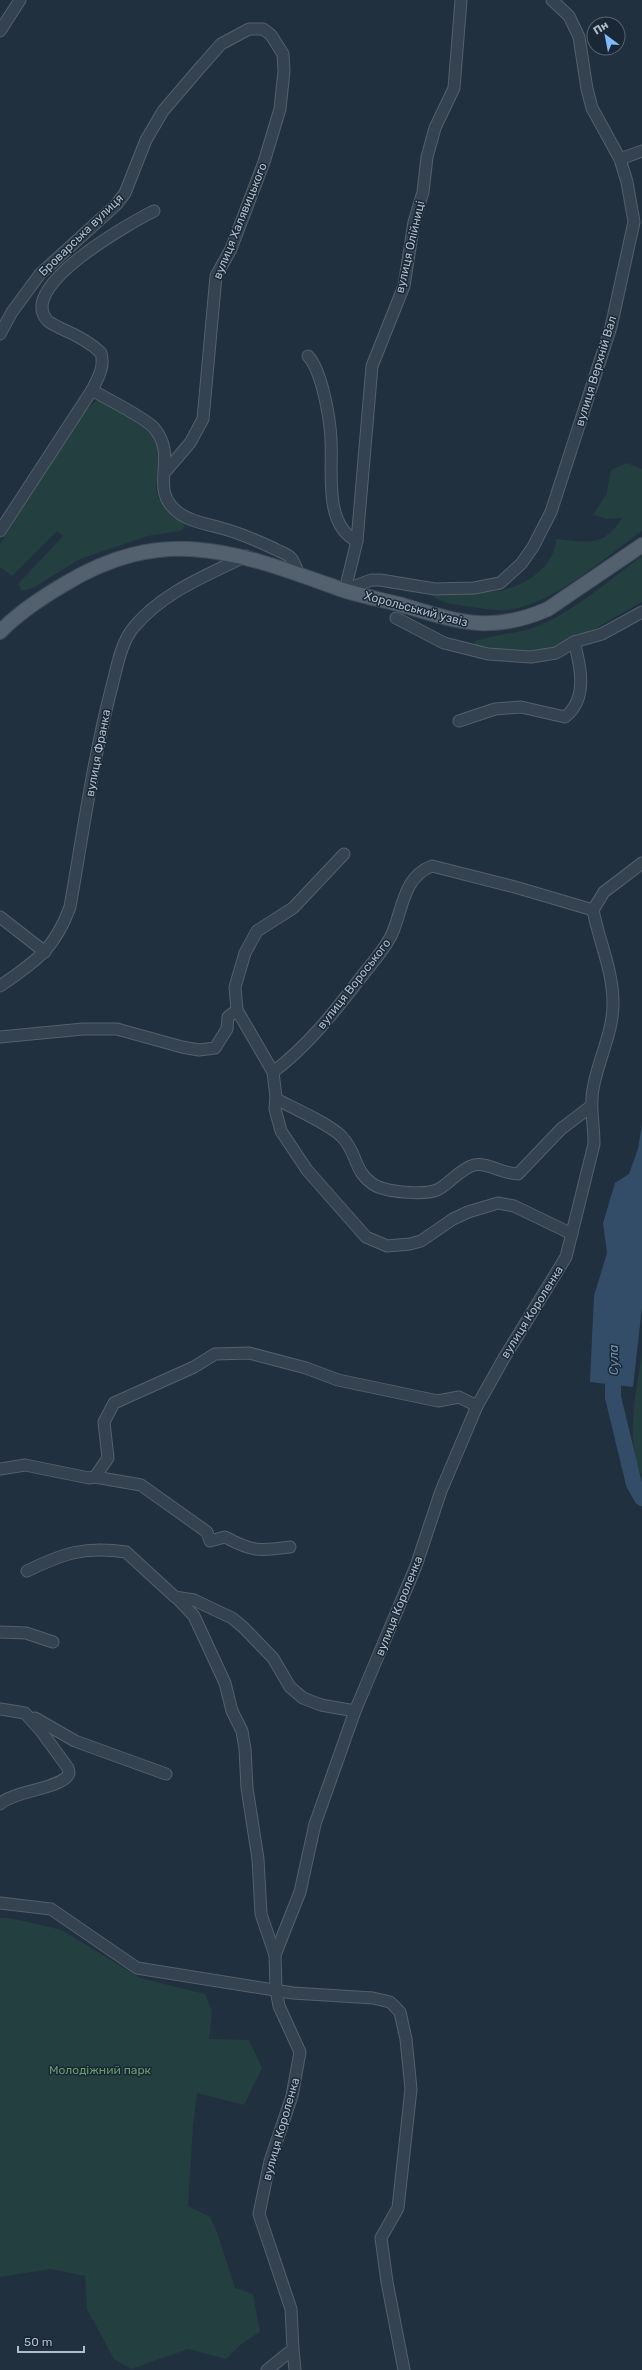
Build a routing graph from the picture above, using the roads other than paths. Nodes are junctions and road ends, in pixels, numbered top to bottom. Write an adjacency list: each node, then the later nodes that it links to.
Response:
1 (20, 0): 4 (street)
2 (461, 0): 14 (street, вулиця Олійниці)
3 (552, 0): 7 (street, вулиця Верхній Вал)
4 (0, 31)
5 (272, 35): 9 (street, Броварська вулиця); 12 (street, вулиця Халявицького)
6 (642, 151): 7 (street)
7 (620, 159): 18 (street, вулиця Верхній Вал)
8 (154, 211): 11 (street)
9 (0, 334)
10 (308, 356): 14 (street)
11 (92, 390): 12 (street); 13 (street)
12 (165, 472): 17 (street)
13 (0, 531)
14 (357, 541): 18 (street, вулиця Олійниці)
15 (642, 545): 18 (main road, Хорольський узвіз)
16 (246, 556): 17 (main road, Хорольський узвіз); 21 (main road, Хорольський узвіз); 28 (street, вулиця Франка)
17 (298, 572): 18 (main road, Хорольський узвіз)
18 (345, 590)
19 (642, 612): 22 (street)
20 (396, 618): 22 (street)
21 (0, 632)
22 (574, 642): 23 (street)
23 (459, 722)
24 (344, 854): 30 (street)
25 (642, 863): 26 (street)
26 (593, 910): 32 (street, вулиця Вороського); 34 (street, вулиця Короленка)
27 (0, 917): 28 (street)
28 (45, 952): 29 (street, вулиця Франка)
29 (0, 986)
30 (237, 1010): 31 (street); 32 (street)
31 (0, 1037)
32 (273, 1072): 33 (street)
33 (276, 1099): 34 (street); 35 (street)
34 (590, 1107): 35 (street, вулиця Короленка)
35 (572, 1234): 36 (street, вулиця Короленка)
36 (477, 1406): 38 (street); 45 (street, вулиця Короленка)
37 (0, 1468): 38 (street)
38 (95, 1477): 39 (street)
39 (290, 1547)
40 (27, 1571): 41 (street)
41 (175, 1597): 45 (street); 50 (street)
42 (0, 1632): 43 (street)
43 (53, 1642)
44 (0, 1709): 46 (street)
45 (355, 1712): 50 (street, вулиця Короленка)
46 (25, 1713): 47 (street); 48 (street)
47 (166, 1774)
48 (0, 1804)
49 (0, 1903): 51 (street)
50 (276, 1955): 51 (street, вулиця Короленка)
51 (276, 1990): 52 (street, вулиця Короленка); 55 (street)
52 (294, 2349): 53 (street); 54 (street, вулиця Короленка)
53 (267, 2370)
54 (295, 2370)
55 (404, 2370)

